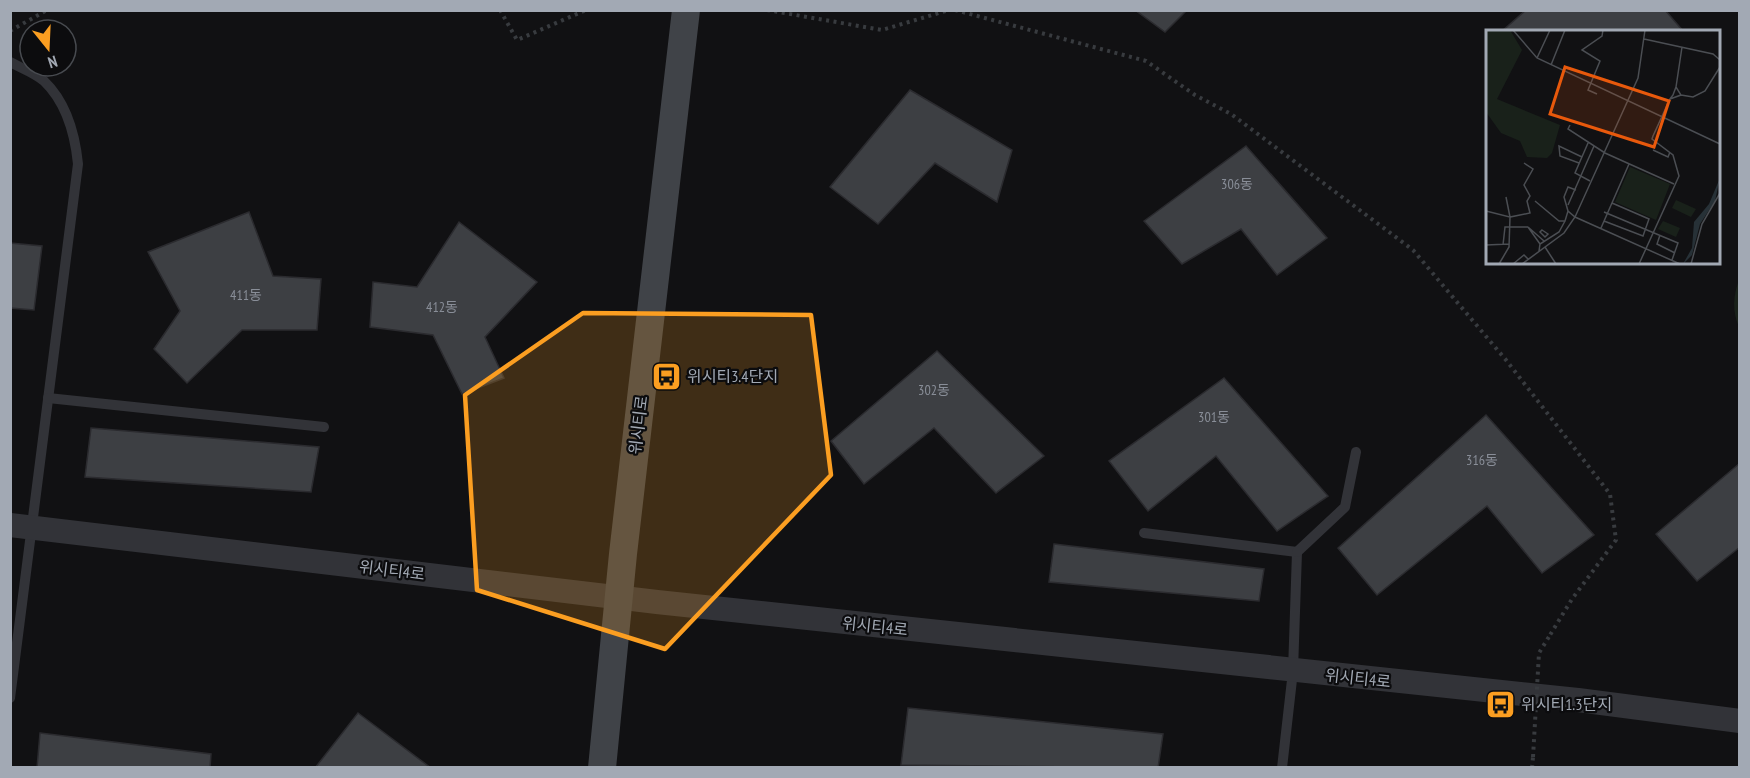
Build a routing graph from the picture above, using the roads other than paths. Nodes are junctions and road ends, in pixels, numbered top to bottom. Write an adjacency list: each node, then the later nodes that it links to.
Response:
1 (686, 10): 9 (main road, 위시티로)
2 (10, 62): 3 (lane)
3 (48, 398): 4 (lane); 6 (lane)
4 (324, 427)
5 (1356, 452): 8 (lane)
6 (21, 526): 9 (street, 위시티4로); 11 (lane)
7 (1144, 533): 8 (lane)
8 (1297, 552): 10 (lane)
9 (620, 598): 10 (street, 위시티4로); 13 (main road, 위시티로)
10 (1293, 671): 12 (street, 위시티4로); 14 (lane)
11 (10, 698)
12 (1740, 721)
13 (602, 768)
14 (1282, 768)

